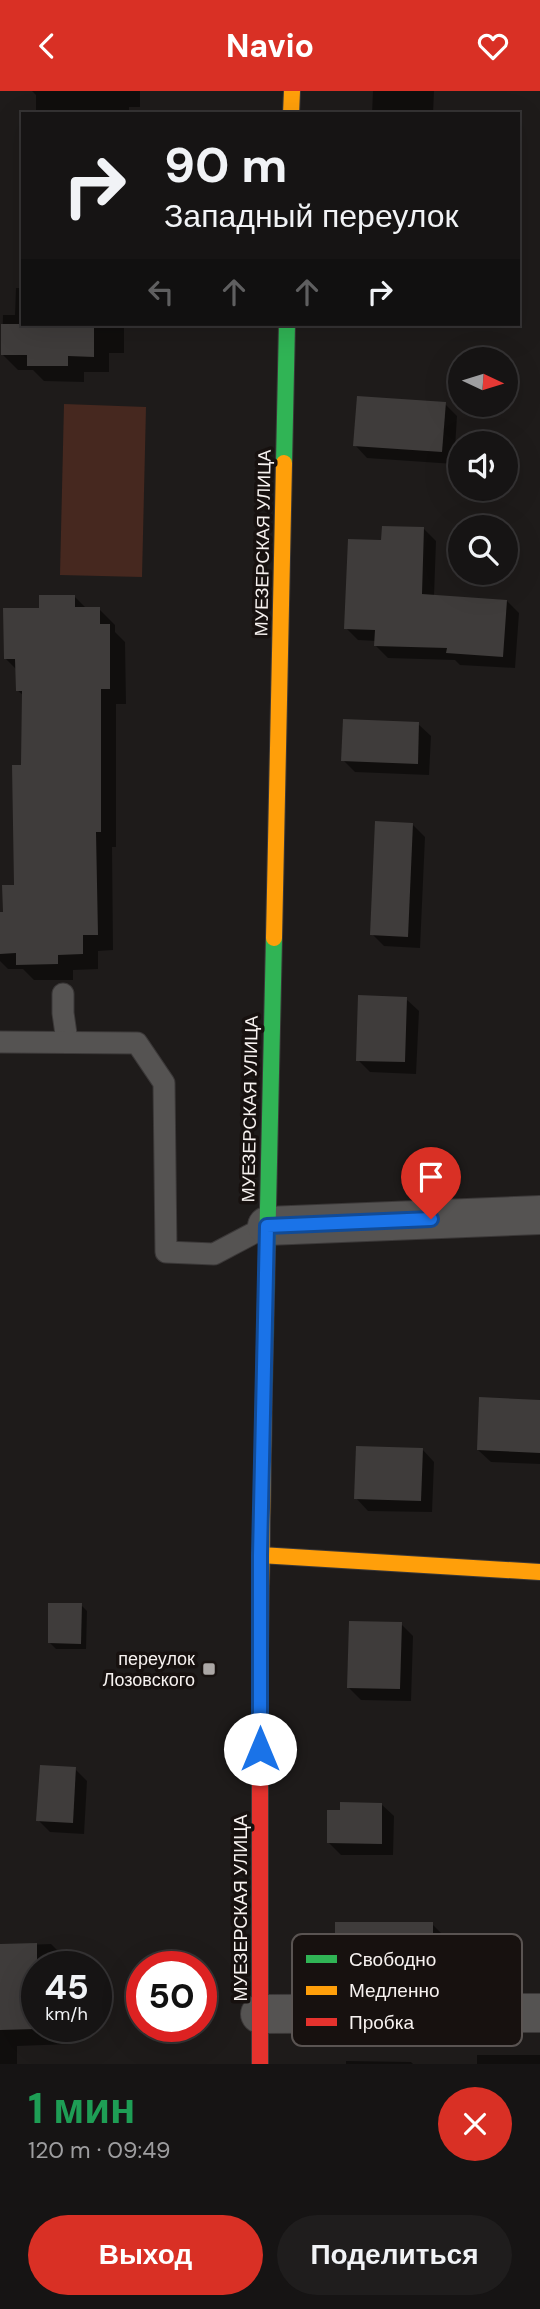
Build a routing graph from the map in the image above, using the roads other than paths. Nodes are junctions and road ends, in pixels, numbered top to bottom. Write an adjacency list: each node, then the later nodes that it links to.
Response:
1 (292, 91): 2 (main road)
2 (291, 112)
3 (286, 326): 8 (main road, МУЕЗЕРСКАЯ УЛИЦА)
4 (63, 994): 5 (lane)
5 (67, 1041): 6 (lane); 8 (lane)
6 (0, 1042)
7 (540, 1215): 8 (street)
8 (267, 1226): 9 (main road, МУЕЗЕРСКАЯ УЛИЦА)
9 (260, 1555): 10 (main road); 13 (main road, МУЕЗЕРСКАЯ УЛИЦА)
10 (540, 1572)
11 (522, 2013): 12 (street)
12 (540, 2013)
13 (260, 2014): 14 (street); 15 (main road, МУЕЗЕРСКАЯ УЛИЦА)
14 (292, 2014)
15 (260, 2064)

